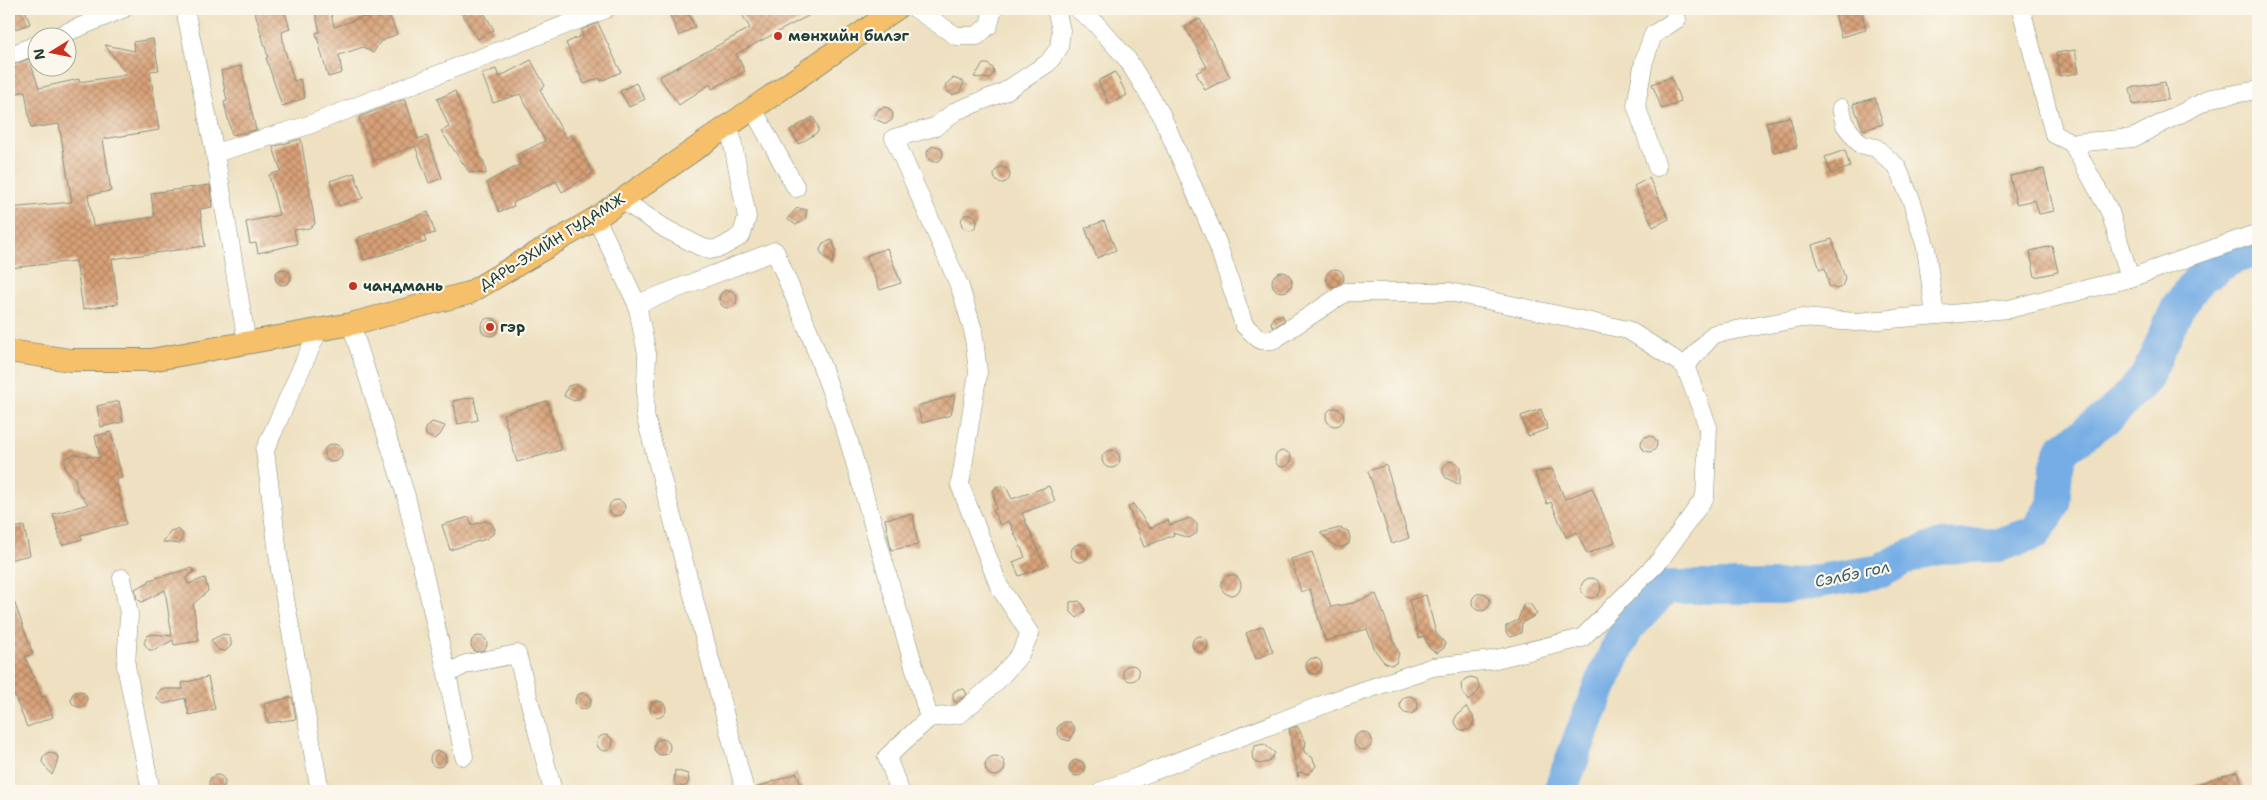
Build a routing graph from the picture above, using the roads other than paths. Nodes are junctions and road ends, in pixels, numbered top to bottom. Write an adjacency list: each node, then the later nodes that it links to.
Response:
1 (122, 9): 11 (street)
2 (185, 9): 19 (street)
3 (606, 9): 19 (street)
4 (896, 9): 16 (main road, ДАРЬ-ЭХИЙН ГУДАМЖ)
5 (916, 9): 6 (street)
6 (993, 9)
7 (1056, 9): 35 (street)
8 (1078, 9): 32 (street)
9 (1674, 9): 20 (street)
10 (2021, 9): 18 (street)
11 (77, 28)
12 (28, 48): 13 (street)
13 (9, 56)
14 (2258, 90): 18 (street)
15 (1841, 108): 27 (street)
16 (753, 109): 17 (main road, ДАРЬ-ЭХИЙН ГУДАМЖ); 21 (street)
17 (729, 124): 22 (main road, ДАРЬ-ЭХИЙН ГУДАМЖ); 22 (street)
18 (2072, 143): 25 (street)
19 (215, 153): 30 (street)
20 (1657, 167)
21 (796, 188)
22 (622, 200): 23 (main road, ДАРЬ-ЭХИЙН ГУДАМЖ)
23 (596, 218): 26 (street); 28 (main road, ДАРЬ-ЭХИЙН ГУДАМЖ)
24 (2258, 233): 25 (street)
25 (2130, 278): 27 (street)
26 (637, 304): 35 (street); 40 (street)
27 (1935, 315): 32 (street)
28 (351, 324): 29 (main road, ДАРЬ-ЭХИЙН ГУДАМЖ); 34 (street)
29 (318, 331): 30 (main road, ДАРЬ-ЭХИЙН ГУДАМЖ); 38 (street)
30 (247, 343): 31 (main road, ДАРЬ-ЭХИЙН ГУДАМЖ)
31 (9, 351)
32 (1685, 366): 42 (street)
33 (122, 578): 37 (street)
34 (447, 674): 36 (street); 39 (street)
35 (929, 718): 41 (street)
36 (464, 756)
37 (151, 791)
38 (320, 791)
39 (553, 791)
40 (745, 791)
41 (900, 791)
42 (1102, 791)

